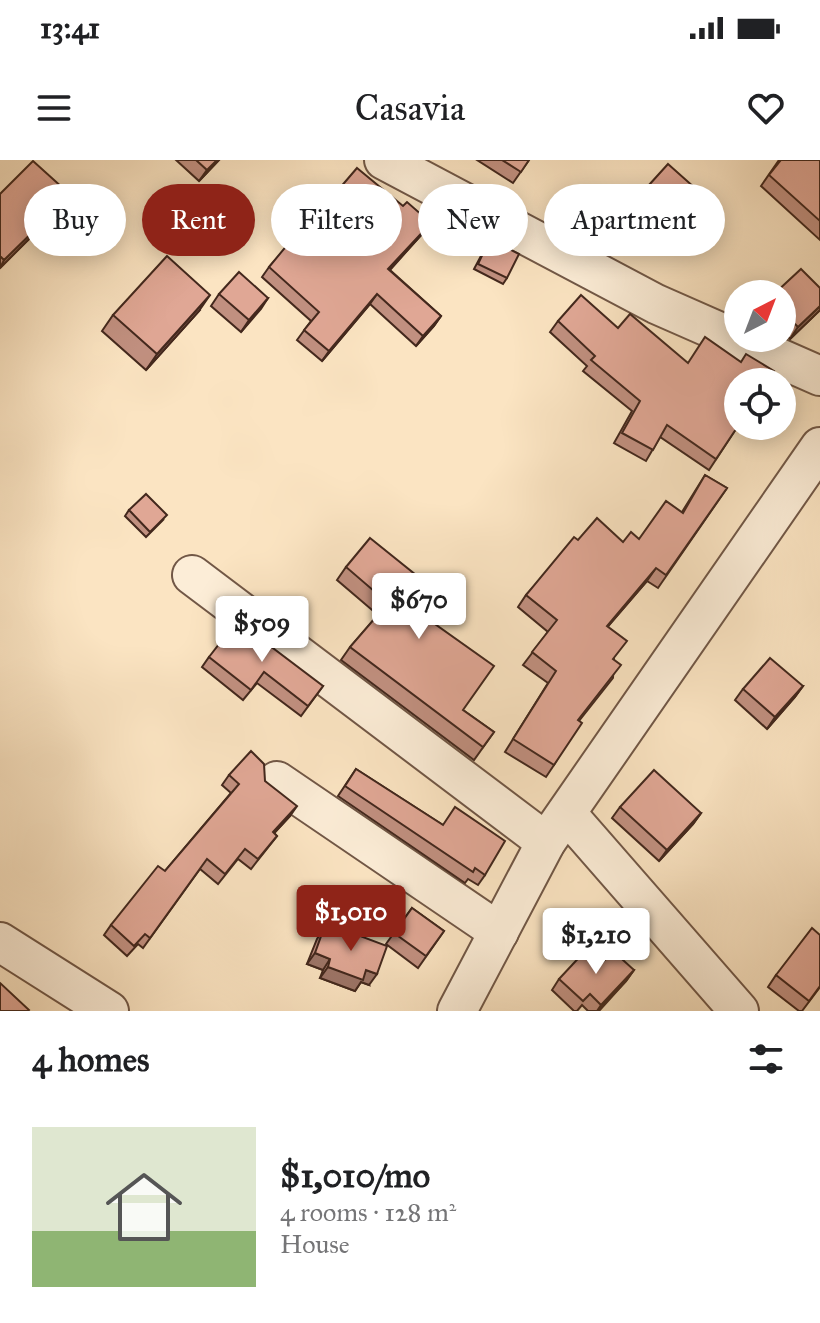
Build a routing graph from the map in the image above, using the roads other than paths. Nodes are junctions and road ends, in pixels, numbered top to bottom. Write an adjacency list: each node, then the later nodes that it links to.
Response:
1 (384, 160): 2 (street)
2 (820, 376)
3 (820, 447): 6 (street)
4 (192, 575): 6 (street)
5 (277, 781): 7 (street)
6 (556, 828): 7 (street); 11 (street)
7 (499, 932): 10 (street)
8 (0, 942): 9 (street)
9 (109, 1011)
10 (457, 1011)
11 (739, 1011)

